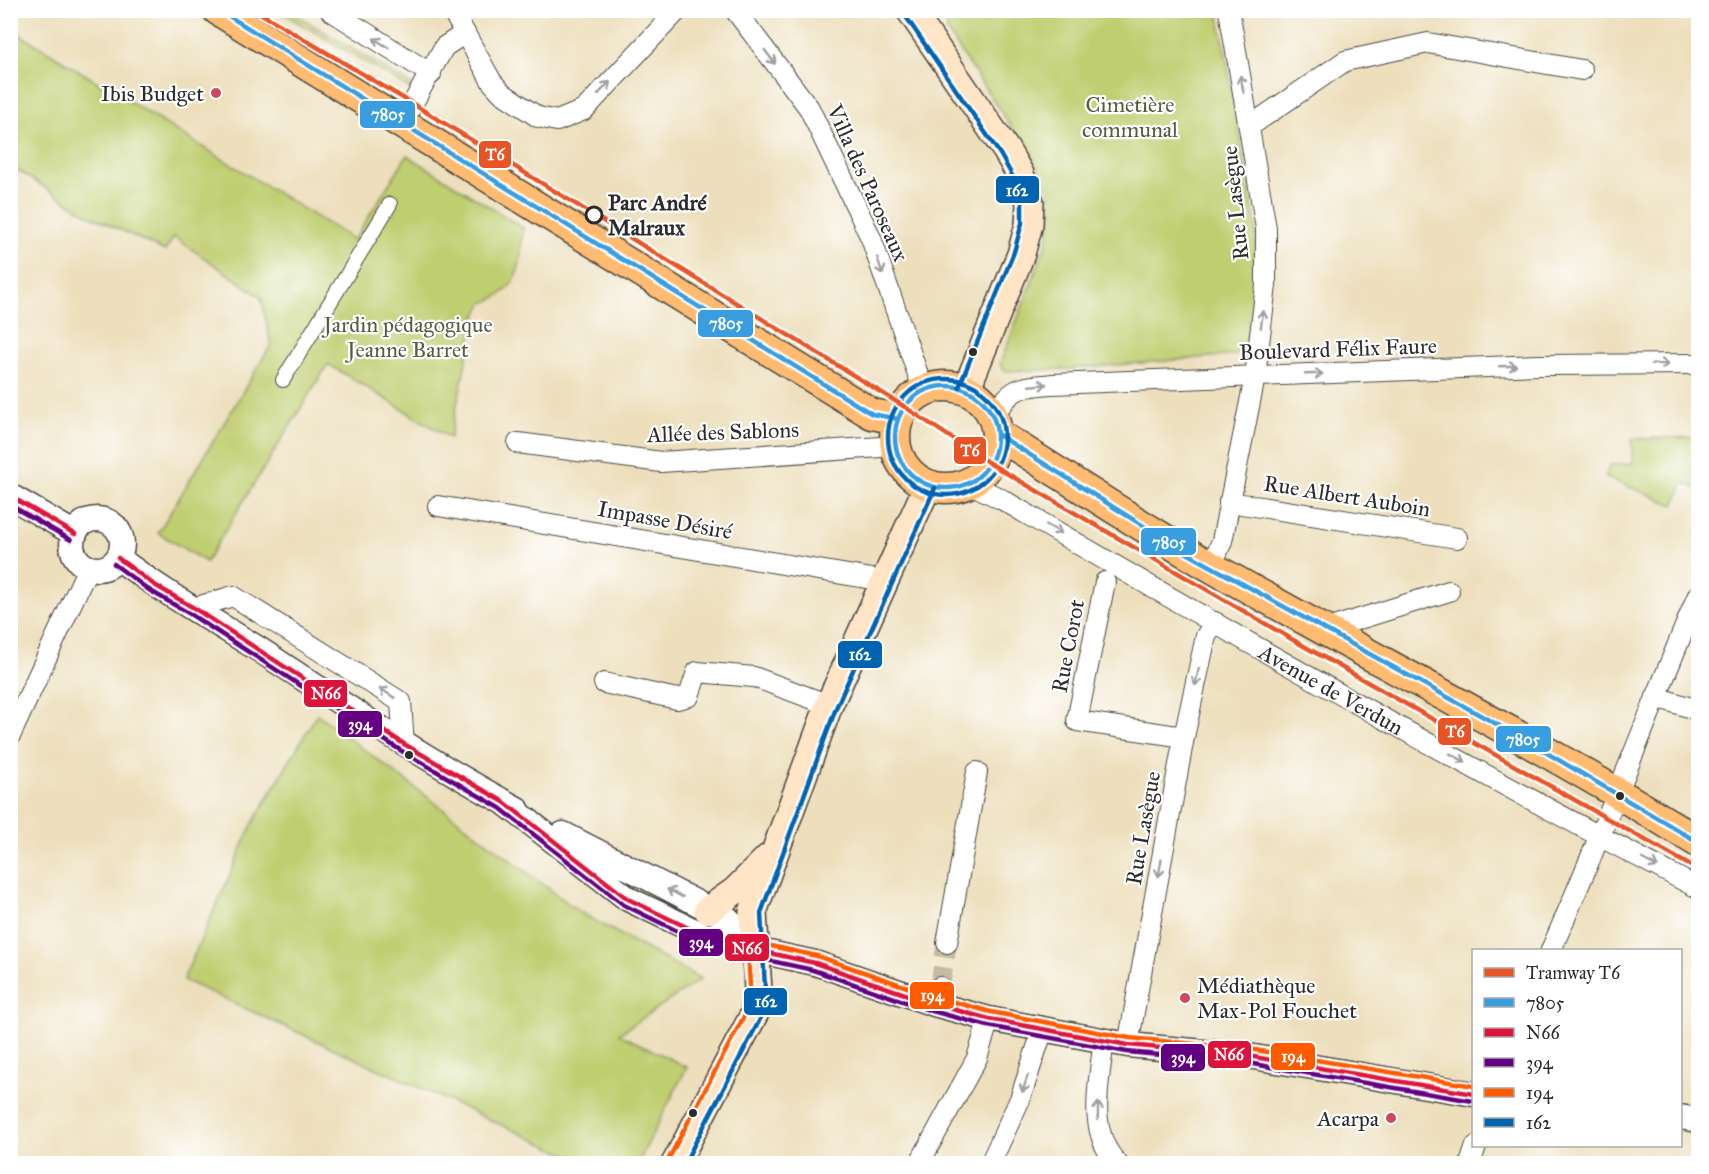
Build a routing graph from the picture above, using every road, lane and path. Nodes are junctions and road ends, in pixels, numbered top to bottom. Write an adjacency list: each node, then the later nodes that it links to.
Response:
1 (218, 10): 11 (main road)
2 (330, 10): 10 (street, one-way to 2)
3 (452, 10): 8 (street)
4 (678, 10): 8 (street, one-way to 4)
5 (735, 10): 18 (street, Villa des Paroseaux, one-way to 18)
6 (1229, 10): 12 (street, Rue Lasègue, one-way to 6)
7 (921, 15): 17 (main road)
8 (465, 33): 10 (street)
9 (1582, 70): 12 (street)
10 (431, 74): 11 (street)
11 (402, 123): 20 (main road)
12 (1250, 126): 15 (street, Rue Lasègue, one-way to 12)
13 (390, 204): 16 (street)
14 (1698, 364): 15 (street, Boulevard Félix Faure, one-way to 14)
15 (1255, 377): 19 (street, Boulevard Félix Faure, one-way to 15); 25 (street, Rue Lasègue)
16 (283, 380)
17 (966, 390): 18 (main road); 19 (main road)
18 (924, 392): 20 (main road)
19 (995, 425): 22 (main road); 30 (main road, Avenue de Verdun)
20 (897, 432): 21 (street, Allée des Sablons); 23 (main road)
21 (518, 443)
22 (969, 483): 23 (main road); 37 (street, Avenue de Verdun, one-way to 37)
23 (928, 485): 32 (main road)
24 (10, 496): 27 (street)
25 (1229, 502): 28 (street, Rue Albert Auboin); 30 (street, Rue Lasègue)
26 (438, 506): 32 (street, Impasse Désiré)
27 (75, 534): 29 (street); 31 (street)
28 (1457, 538)
29 (118, 558): 31 (street); 36 (street)
30 (1211, 567): 38 (main road, Avenue de Verdun)
31 (88, 568): 43 (street)
32 (884, 581): 41 (main road)
33 (1106, 582): 44 (street, Rue Corot)
34 (1449, 591): 38 (street)
35 (1698, 594): 40 (street)
36 (194, 608): 45 (street); 45 (street, one-way to 36)
37 (1215, 622): 44 (street, Rue Lasègue, one-way to 44); 49 (street, Avenue de Verdun, one-way to 49)
38 (1324, 630): 47 (main road, Avenue de Verdun)
39 (604, 683): 41 (street)
40 (1656, 697): 42 (street); 47 (street)
41 (830, 705): 51 (main road)
42 (1698, 710)
43 (10, 736)
44 (1184, 737): 60 (street, Rue Lasègue, one-way to 60)
45 (404, 744): 48 (street)
46 (977, 772): 54 (street)
47 (1619, 792): 49 (street); 50 (main road, Avenue de Verdun)
48 (504, 802): 53 (street, one-way to 48); 56 (street)
49 (1601, 837): 52 (street, Avenue de Verdun, one-way to 52); 55 (street)
50 (1698, 842)
51 (776, 851): 53 (main road); 56 (main road)
52 (1698, 888)
53 (708, 910): 56 (street)
54 (947, 943)
55 (1552, 949)
56 (755, 950): 57 (street); 65 (main road)
57 (989, 1019): 58 (street); 66 (street)
58 (1043, 1029): 59 (street); 67 (street, one-way to 67)
59 (1104, 1039): 60 (street); 68 (street, one-way to 59)
60 (1128, 1045): 61 (street)
61 (1472, 1094)
62 (1682, 1117): 63 (street)
63 (1698, 1119)
64 (1476, 1147): 69 (street)
65 (675, 1164)
66 (919, 1164)
67 (990, 1164)
68 (1118, 1164)
69 (1470, 1164)

